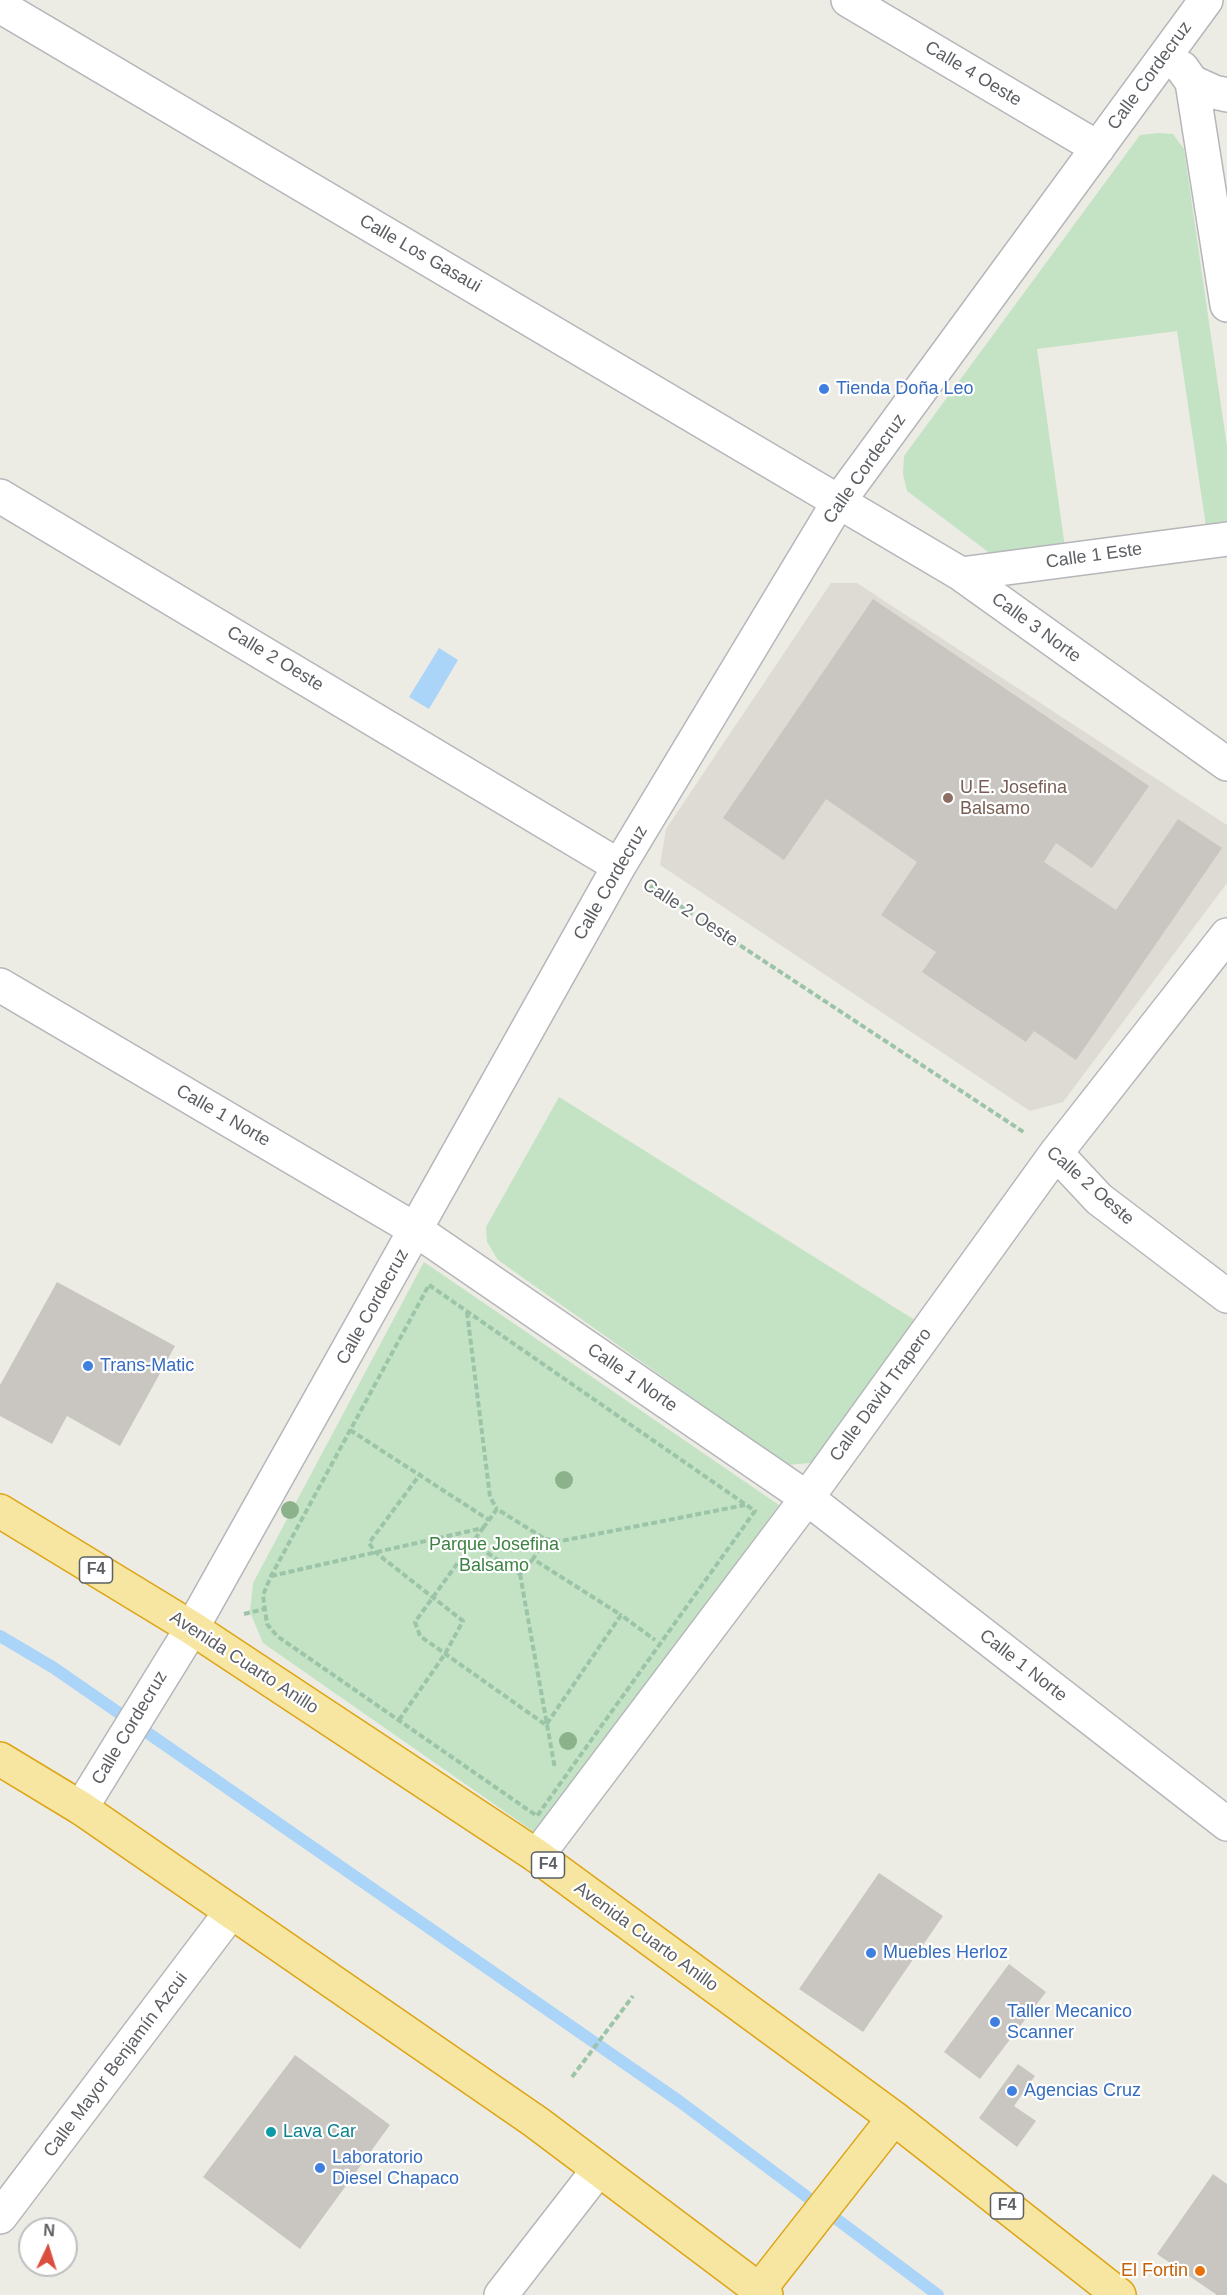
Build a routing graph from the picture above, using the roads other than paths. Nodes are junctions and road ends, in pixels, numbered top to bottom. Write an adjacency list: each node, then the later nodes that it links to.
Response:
1 (848, 0): 7 (street, Calle 4 Oeste)
2 (1206, 0): 4 (street, Calle Cordecruz)
3 (0, 6): 10 (street, Calle Los Gasaui)
4 (1169, 49): 5 (street); 7 (street, Calle Cordecruz)
5 (1192, 82): 6 (street); 8 (street)
6 (1227, 95)
7 (1098, 148): 10 (street, Calle Cordecruz)
8 (1227, 305)
9 (0, 496): 14 (street, Calle 2 Oeste)
10 (839, 501): 12 (street, Calle 3 Norte); 14 (street, Calle Cordecruz)
11 (1227, 539): 12 (street, Calle 1 Este)
12 (961, 574): 13 (street, Calle 3 Norte)
13 (1227, 764)
14 (619, 866): 18 (street, Calle Cordecruz)
15 (1227, 935): 17 (street, Calle David Trapero)
16 (0, 985): 18 (street, Calle 1 Norte)
17 (1056, 1154): 19 (street, Calle 2 Oeste); 20 (street, Calle David Trapero)
18 (416, 1230): 20 (street, Calle 1 Norte); 22 (street, Calle Cordecruz)
19 (1227, 1296)
20 (807, 1498): 25 (street, Calle 1 Norte); 26 (street, Calle David Trapero)
21 (0, 1511): 22 (highway, Avenida Cuarto Anillo / F4)
22 (192, 1628): 24 (street, Calle Cordecruz); 26 (highway, Avenida Cuarto Anillo / F4)
23 (0, 1759): 24 (highway)
24 (81, 1808): 27 (highway)
25 (1227, 1824)
26 (537, 1856): 28 (highway, Avenida Cuarto Anillo / F4)
27 (231, 1912): 29 (highway); 30 (street, Calle Mayor Benjamín Azcui)
28 (894, 2118): 31 (highway); 33 (highway, Avenida Cuarto Anillo / F4)
29 (598, 2170): 31 (highway); 32 (street)
30 (0, 2217)
31 (762, 2293)
32 (501, 2295)
33 (1119, 2295)

